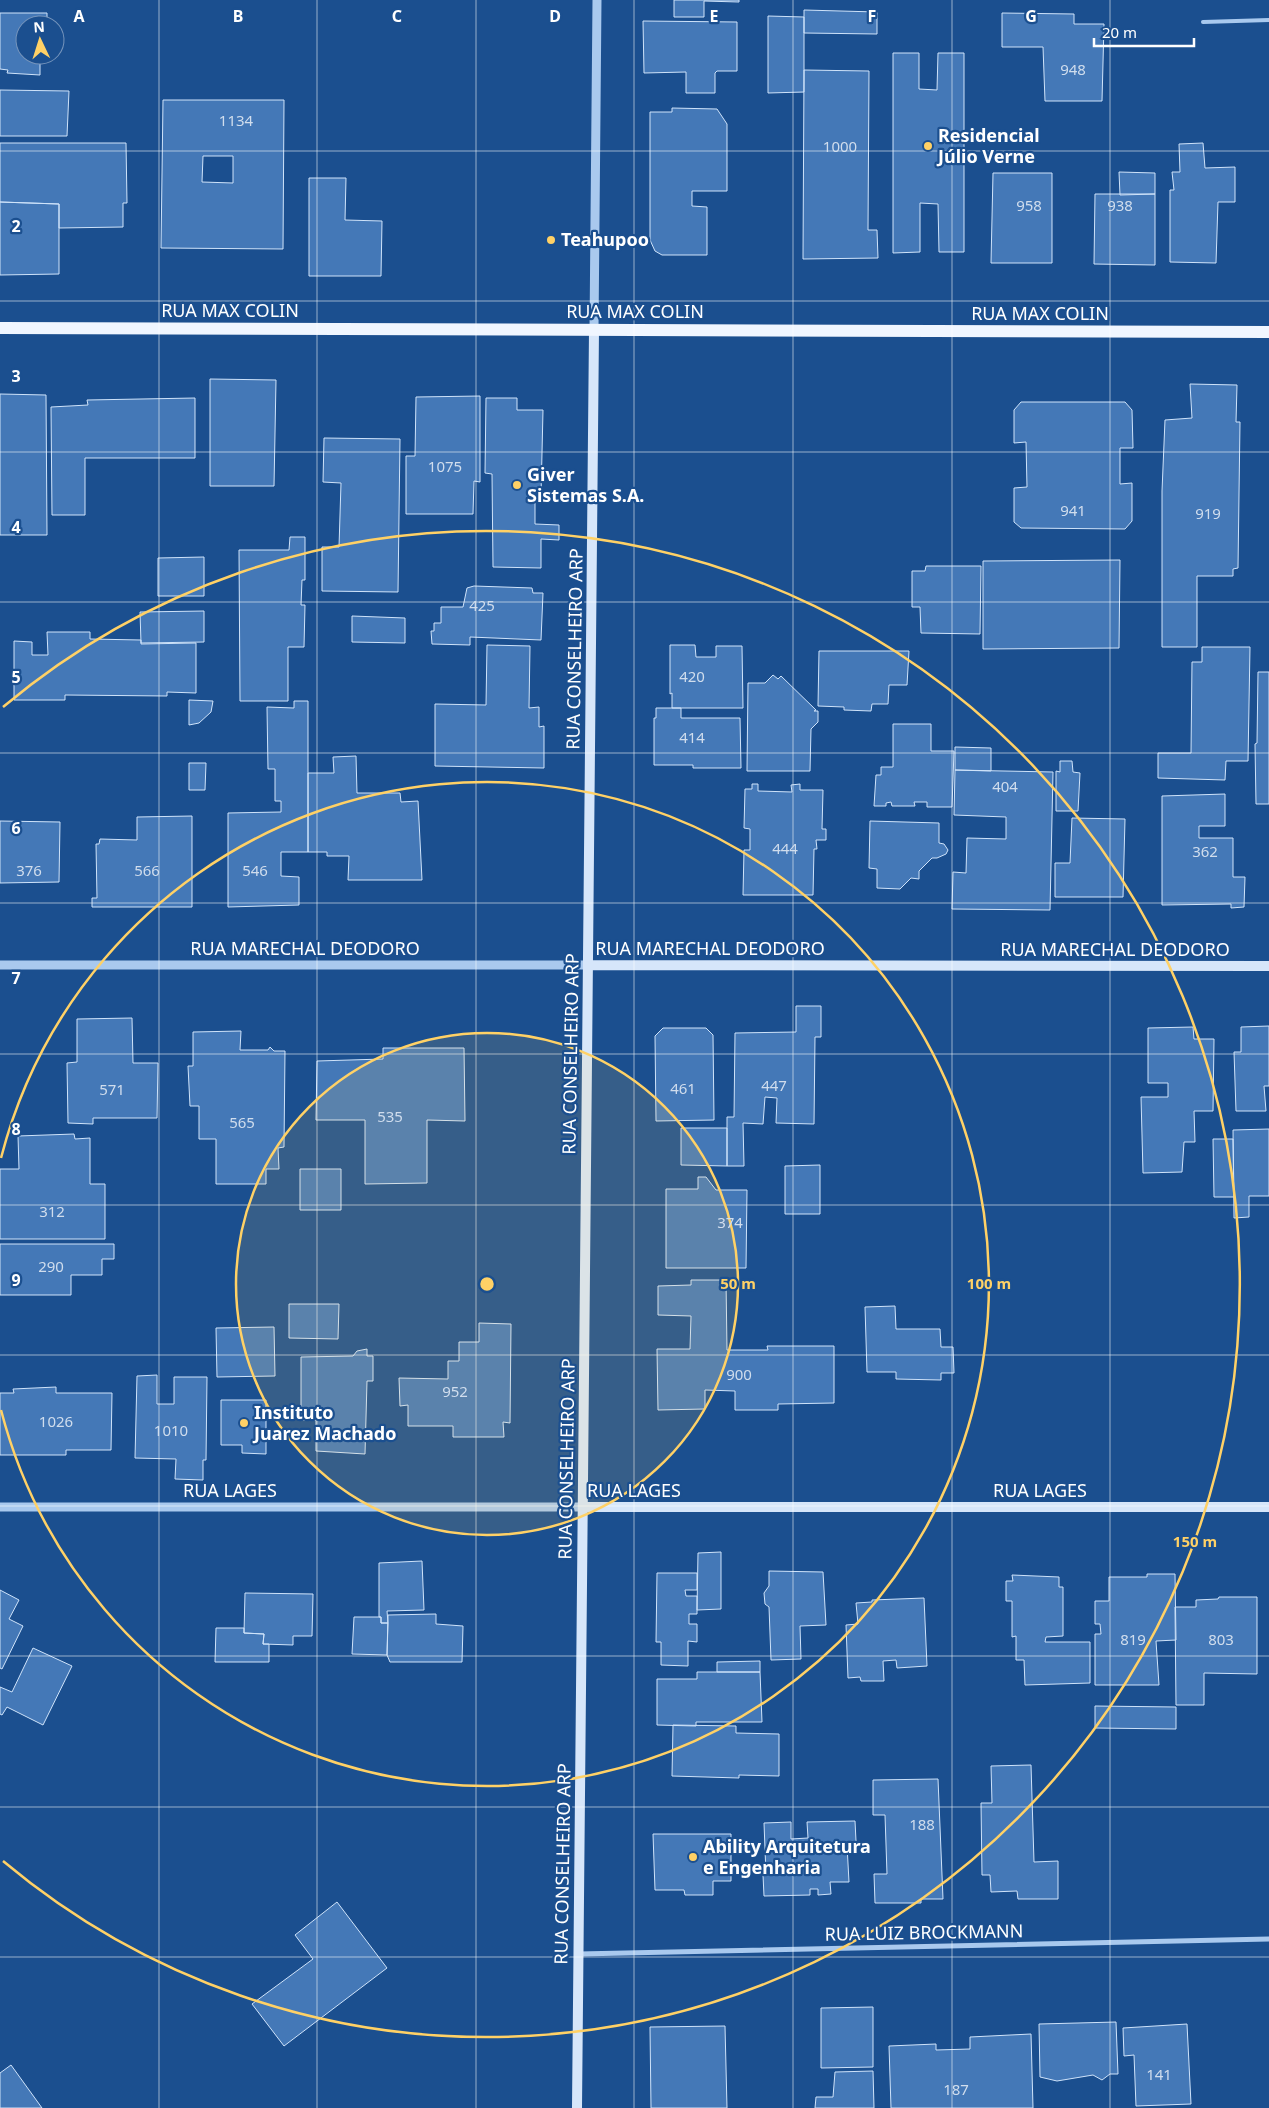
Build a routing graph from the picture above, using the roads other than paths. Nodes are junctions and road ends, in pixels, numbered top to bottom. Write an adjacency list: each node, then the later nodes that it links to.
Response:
1 (598, 0): 5 (street, RUA CONSELHEIRO ARP)
2 (1269, 20): 3 (lane)
3 (1203, 22)
4 (0, 328): 5 (main road, RUA MAX COLIN)
5 (594, 330): 6 (main road, RUA MAX COLIN); 8 (main road, RUA CONSELHEIRO ARP)
6 (1269, 332)
7 (0, 965): 8 (street, RUA MARECHAL DEODORO)
8 (588, 965): 9 (main road, RUA MARECHAL DEODORO); 11 (main road, RUA CONSELHEIRO ARP)
9 (1269, 966)
10 (0, 1507): 11 (street, RUA LAGES)
11 (583, 1507): 12 (main road, RUA LAGES); 14 (main road, RUA CONSELHEIRO ARP)
12 (1269, 1507)
13 (1269, 1939): 14 (street, RUA LUIZ BROCKMANN)
14 (579, 1954): 15 (main road, RUA CONSELHEIRO ARP)
15 (577, 2108)

